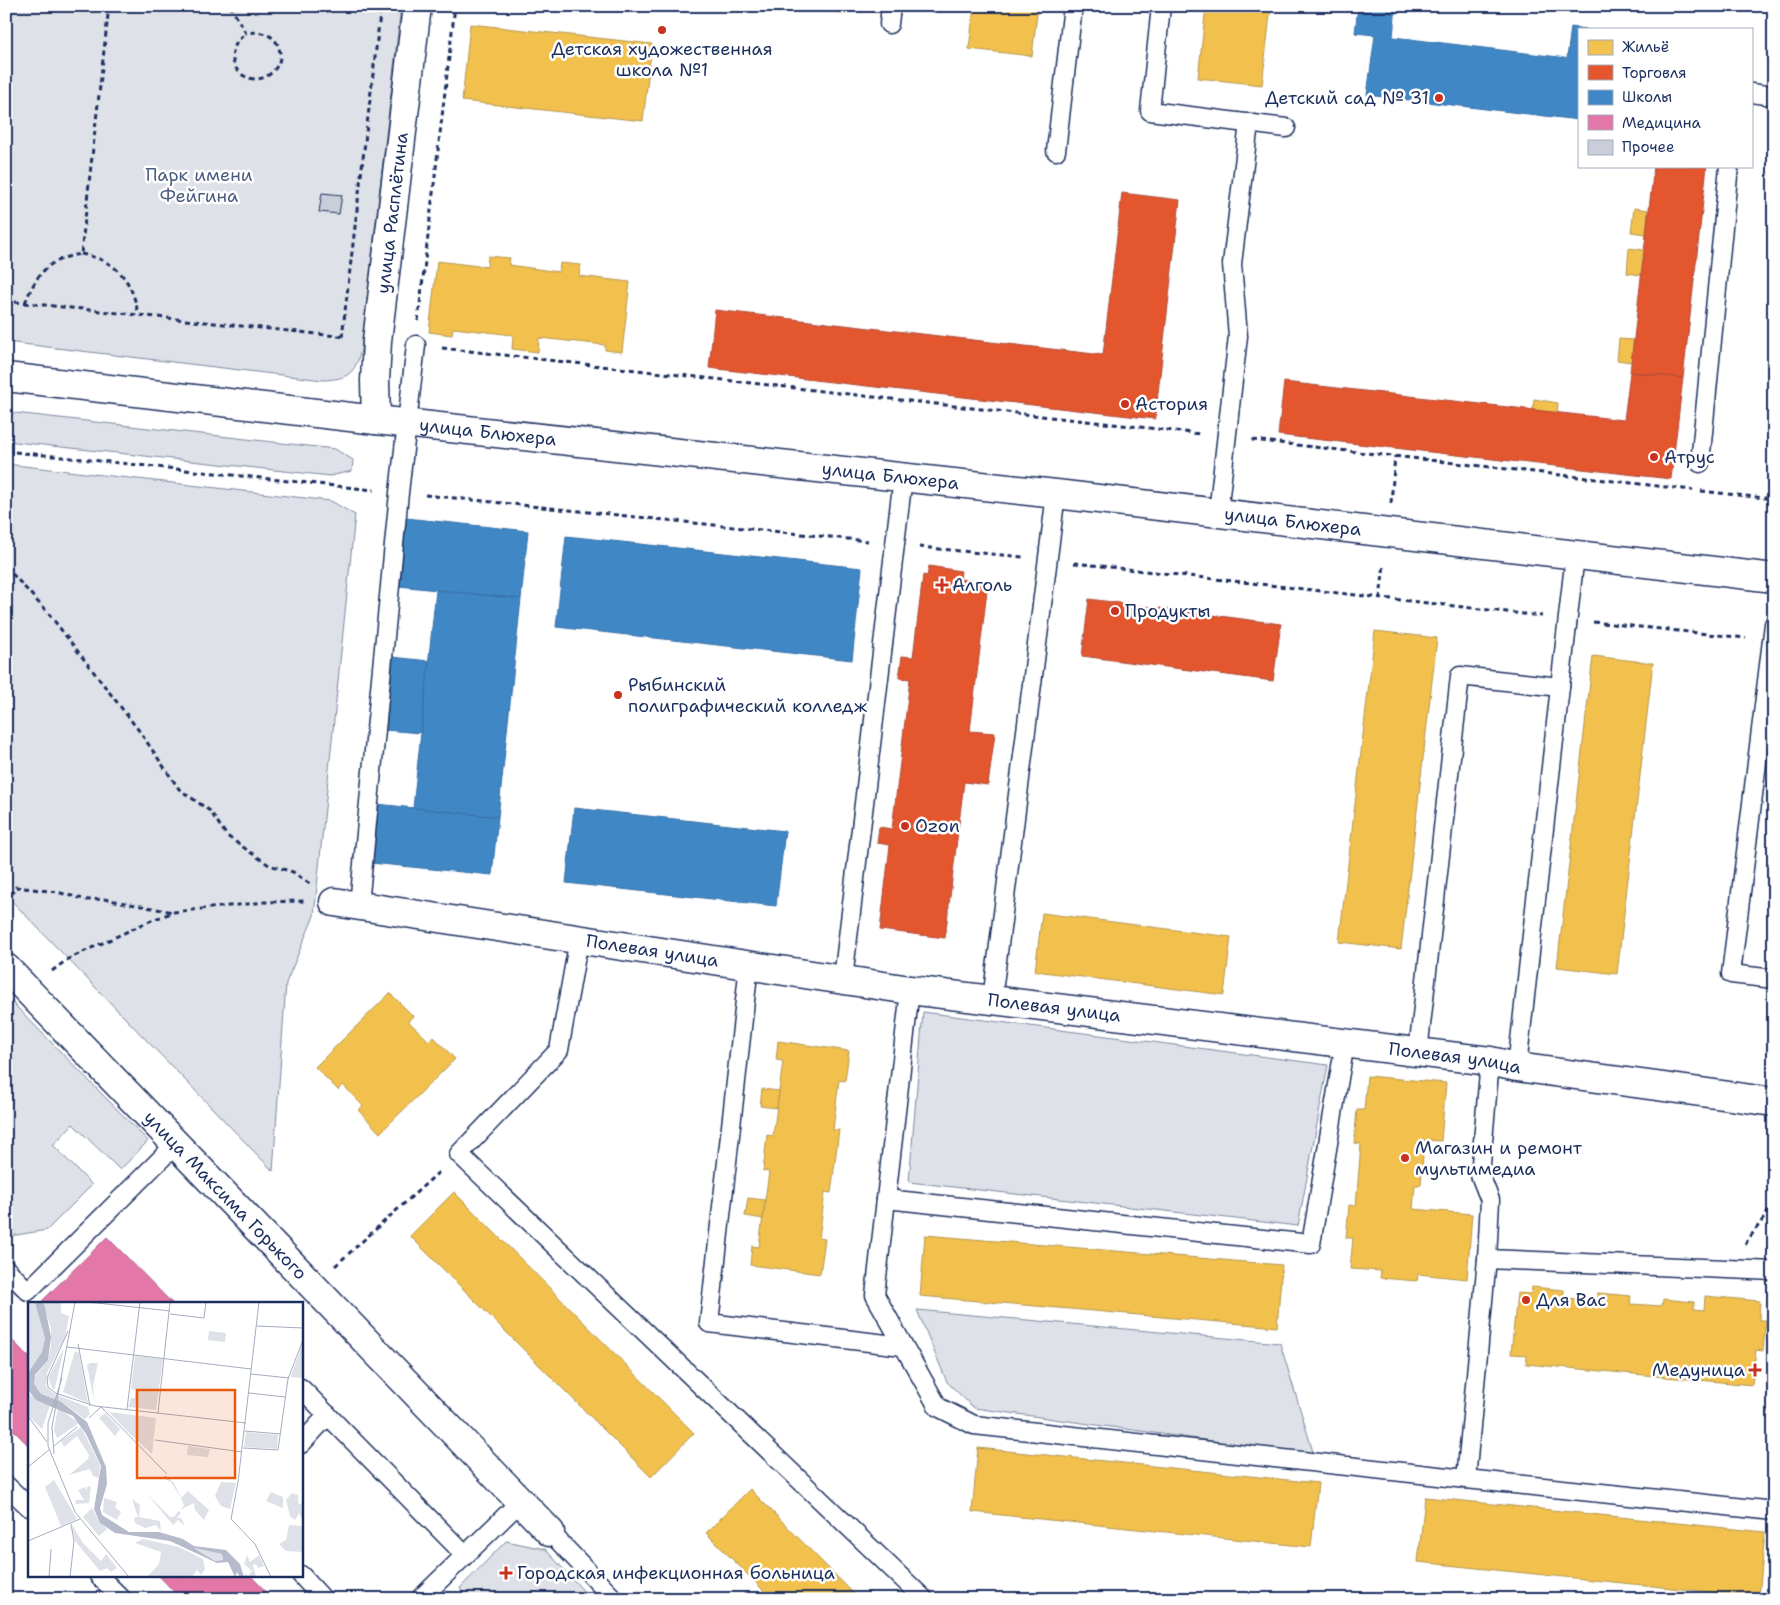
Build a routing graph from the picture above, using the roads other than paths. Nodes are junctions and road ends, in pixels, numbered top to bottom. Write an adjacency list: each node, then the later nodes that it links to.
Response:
1 (417, 6): 12 (street, улица Расплётина)
2 (1073, 6): 8 (lane)
3 (1161, 6): 6 (lane)
4 (1752, 93): 5 (lane)
5 (1774, 96)
6 (1249, 123): 7 (lane); 17 (lane)
7 (1286, 128)
8 (1056, 151)
9 (1728, 168): 14 (lane)
10 (416, 345): 13 (lane)
11 (6, 377): 12 (street, улица Блюхера)
12 (376, 420): 13 (street, улица Блюхера)
13 (407, 424): 15 (street, улица Блюхера); 22 (lane)
14 (1700, 463)
15 (903, 477): 16 (street, улица Блюхера); 26 (lane)
16 (1056, 494): 17 (street, улица Блюхера); 29 (lane)
17 (1218, 513): 18 (street, улица Блюхера)
18 (1575, 555): 19 (street, улица Блюхера); 21 (lane)
19 (1774, 578)
20 (1774, 624): 27 (lane)
21 (1560, 687): 31 (lane); 33 (lane)
22 (347, 904): 23 (street, Полевая улица)
23 (579, 938): 24 (street, Полевая улица); 57 (lane)
24 (749, 965): 26 (street, Полевая улица); 40 (lane)
25 (6, 968): 35 (street, улица Максима Горького)
26 (843, 978): 28 (street, Полевая улица)
27 (1774, 979)
28 (910, 990): 29 (street, Полевая улица); 36 (lane)
29 (992, 1000): 30 (street, Полевая улица)
30 (1345, 1043): 31 (street, Полевая улица); 36 (lane)
31 (1418, 1052): 32 (street, Полевая улица)
32 (1490, 1061): 33 (street, Полевая улица); 37 (lane)
33 (1517, 1068): 34 (street, Полевая улица)
34 (1774, 1102)
35 (176, 1144): 38 (lane); 46 (street, улица Максима Горького)
36 (886, 1199): 40 (lane)
37 (1487, 1259): 39 (lane); 44 (lane)
38 (6, 1269)
39 (1774, 1271)
40 (904, 1346): 44 (lane)
41 (302, 1389): 42 (lane)
42 (328, 1415): 43 (lane); 50 (lane)
43 (302, 1443)
44 (1466, 1479): 48 (lane)
45 (6, 1485): 47 (lane)
46 (520, 1501): 49 (street, улица Максима Горького); 50 (lane)
47 (28, 1506)
48 (1774, 1511)
49 (550, 1532): 56 (lane)
50 (465, 1555): 55 (lane)
51 (302, 1576): 54 (lane)
52 (101, 1578): 53 (lane)
53 (122, 1599)
54 (323, 1599)
55 (420, 1599)
56 (614, 1599)
57 (924, 1599)

